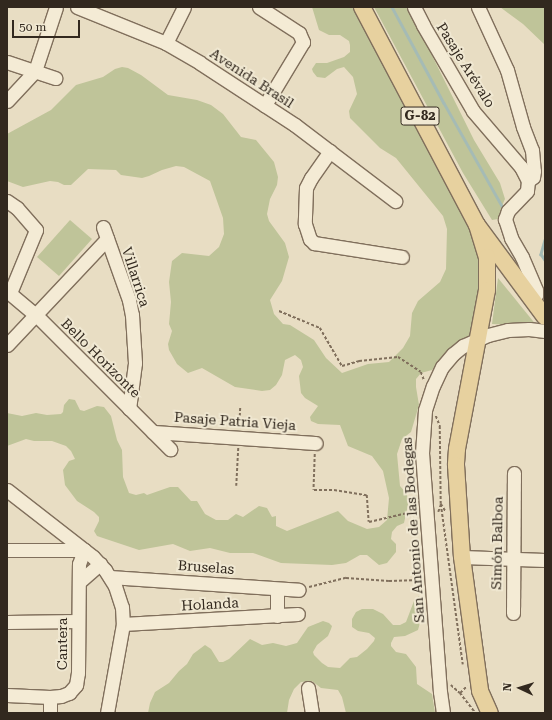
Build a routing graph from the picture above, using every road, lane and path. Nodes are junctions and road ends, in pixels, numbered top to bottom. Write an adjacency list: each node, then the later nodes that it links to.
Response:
1 (56, 7): 10 (street)
2 (77, 7): 8 (street, Avenida Brasil)
3 (184, 7): 8 (street)
4 (259, 7): 13 (street)
5 (362, 7): 18 (main road, G-82)
6 (414, 7): 15 (street, Pasaje Arévalo)
7 (478, 7): 15 (street)
8 (166, 43): 13 (street, Avenida Brasil)
9 (7, 62): 10 (street)
10 (35, 71): 11 (street); 12 (street)
11 (55, 78)
12 (7, 101)
13 (265, 104): 14 (street, Avenida Brasil)
14 (330, 150): 17 (street, Avenida Brasil); 19 (street)
15 (528, 181): 21 (street)
16 (7, 201): 20 (street)
17 (395, 201)
18 (477, 225): 21 (main road); 26 (main road)
19 (402, 257)
20 (9, 292): 23 (street, Bello Horizonte)
21 (533, 300): 24 (main road)
22 (279, 311): 28 (path)
23 (36, 315): 27 (street); 29 (street, Bello Horizonte); 29 (street, Villarrica)
24 (545, 317)
25 (545, 331): 26 (street, San Antonio de las Bodegas)
26 (479, 339): 28 (street, San Antonio de las Bodegas); 39 (main road)
27 (7, 345)
28 (429, 396): 35 (street, San Antonio de las Bodegas)
29 (129, 409): 30 (street, Bello Horizonte)
30 (153, 432): 31 (street, Pasaje Patria Vieja); 32 (street, Bello Horizonte)
31 (316, 443): 35 (path)
32 (170, 449)
33 (514, 473): 40 (street, Simón Balboa)
34 (7, 490): 38 (street)
35 (431, 513): 36 (path); 44 (street, San Antonio de las Bodegas)
36 (449, 517)
37 (7, 550): 38 (street)
38 (84, 550): 42 (street); 45 (street, Cantera)
39 (462, 557): 40 (street); 63 (main road)
40 (512, 559): 41 (street); 48 (street, Simón Balboa)
41 (545, 560)
42 (100, 564): 43 (street); 45 (street)
43 (110, 577): 46 (street, Bruselas); 53 (street)
44 (432, 579): 47 (path); 54 (street, San Antonio de las Bodegas)
45 (79, 582): 51 (street, Cantera)
46 (277, 589): 47 (street, Bruselas); 50 (street)
47 (299, 590)
48 (513, 613)
49 (298, 614): 50 (street, Holanda)
50 (277, 616): 53 (street, Holanda)
51 (78, 621): 52 (street); 57 (street, Cantera)
52 (7, 622)
53 (123, 624): 59 (street)
54 (439, 675): 61 (street, San Antonio de las Bodegas); 62 (path)
55 (308, 688): 60 (street)
56 (7, 695): 57 (street, Cantera)
57 (50, 697): 58 (street)
58 (50, 713)
59 (107, 713)
60 (312, 713)
61 (444, 713)
62 (476, 713)
63 (490, 713)

